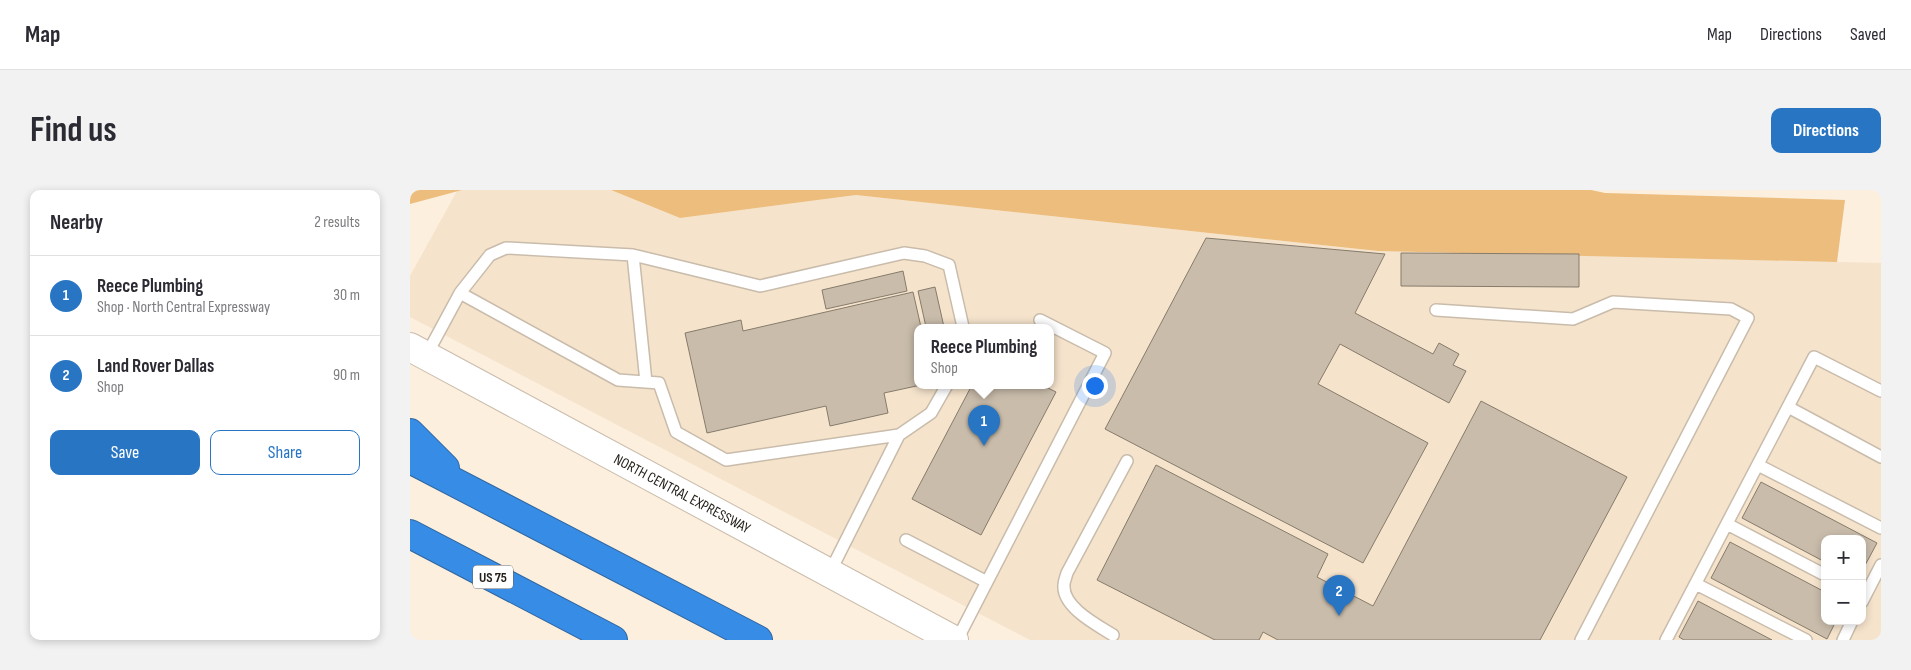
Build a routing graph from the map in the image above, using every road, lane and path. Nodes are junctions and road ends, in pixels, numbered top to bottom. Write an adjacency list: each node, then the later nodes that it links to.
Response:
1 (633, 255): 2 (lane); 5 (lane); 9 (lane)
2 (460, 293): 8 (lane); 9 (lane)
3 (1436, 310): 35 (lane)
4 (1040, 320): 6 (lane)
5 (962, 324)
6 (1048, 324)
7 (1054, 327): 27 (lane)
8 (418, 352): 26 (main road, NORTH CENTRAL EXPRESSWAY)
9 (646, 382): 14 (lane)
10 (946, 389): 14 (lane)
11 (1881, 391): 12 (lane)
12 (1788, 407): 15 (lane); 18 (lane)
13 (410, 432): 19 (highway)
14 (899, 435): 26 (lane)
15 (1881, 457)
16 (410, 459): 19 (highway)
17 (1127, 461): 31 (lane)
18 (1758, 465): 20 (lane); 21 (lane)
19 (464, 487): 33 (highway)
20 (1727, 524): 25 (lane); 28 (lane)
21 (1881, 528)
22 (410, 534): 32 (highway, US 75)
23 (906, 540): 27 (lane)
24 (1881, 565): 29 (lane)
25 (1821, 573)
26 (830, 574): 34 (main road, NORTH CENTRAL EXPRESSWAY)
27 (987, 582): 34 (lane)
28 (1696, 584): 36 (lane); 37 (lane)
29 (1866, 592)
30 (1850, 625): 38 (lane)
31 (1115, 638)
32 (613, 640)
33 (758, 640)
34 (956, 640)
35 (1581, 640)
36 (1666, 640)
37 (1806, 640)
38 (1843, 640)

